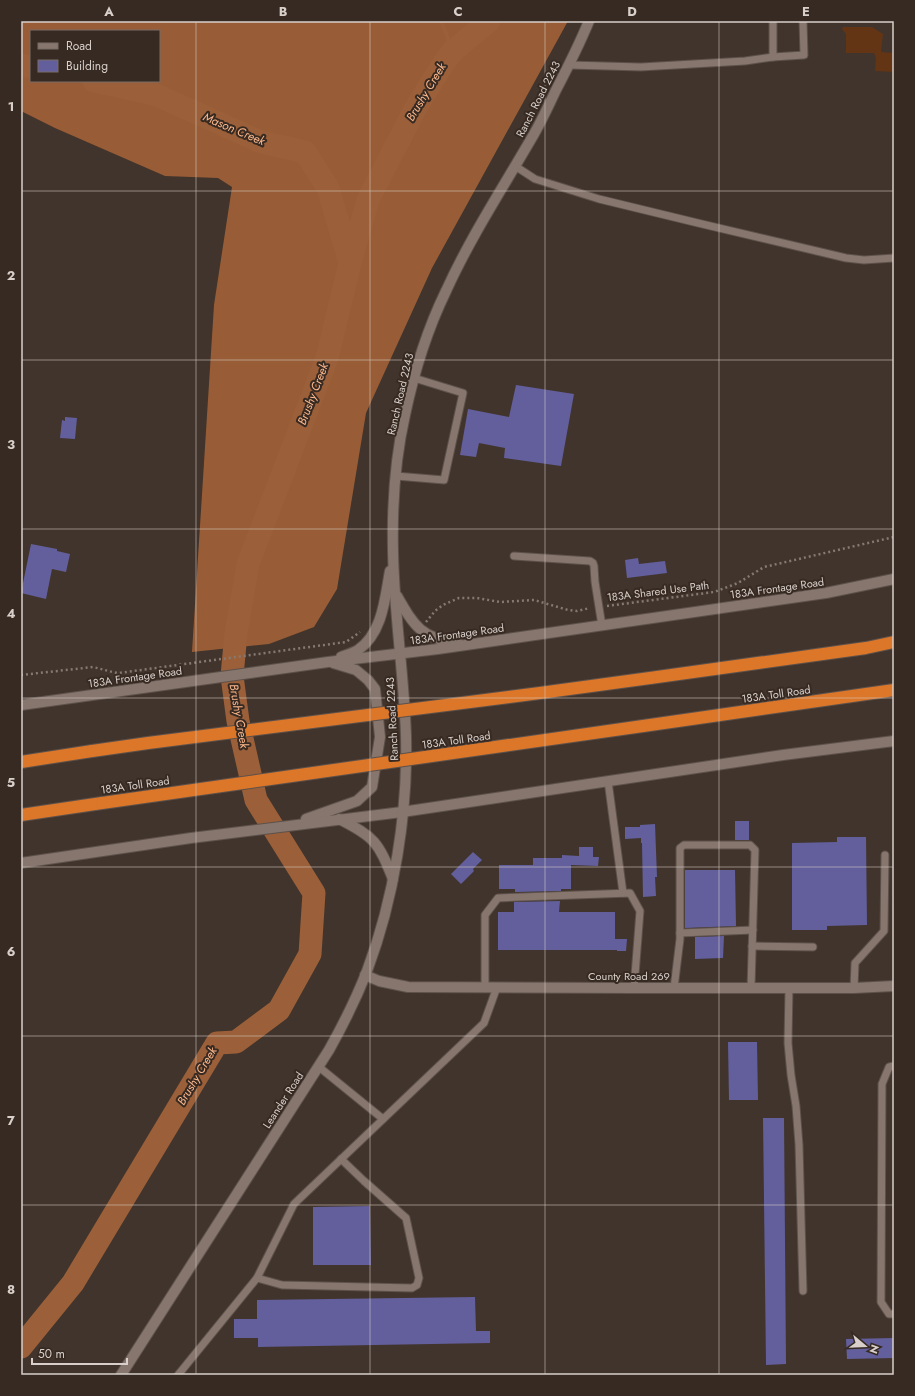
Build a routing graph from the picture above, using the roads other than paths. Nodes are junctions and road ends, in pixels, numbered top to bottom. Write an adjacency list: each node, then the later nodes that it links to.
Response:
1 (589, 21): 5 (main road, Ranch Road 2243)
2 (773, 21): 4 (lane)
3 (803, 21): 4 (lane)
4 (773, 57): 5 (lane)
5 (569, 65): 6 (main road, Ranch Road 2243)
6 (515, 166): 7 (lane); 8 (main road, Ranch Road 2243)
7 (894, 258)
8 (414, 378): 9 (main road, Ranch Road 2243); 9 (lane)
9 (396, 476): 11 (main road, Ranch Road 2243)
10 (514, 556): 14 (lane)
11 (393, 558): 13 (main road, Ranch Road 2243); 18 (main road)
12 (894, 579): 14 (main road, 183A Frontage Road)
13 (395, 592): 16 (main road); 17 (main road, Ranch Road 2243)
14 (602, 626): 16 (main road, 183A Frontage Road)
15 (894, 642): 22 (highway, bridge)
16 (478, 644): 17 (main road, 183A Frontage Road)
17 (400, 654): 18 (main road, 183A Frontage Road); 24 (main road, Ranch Road 2243)
18 (328, 662): 20 (main road, 183A Frontage Road); 26 (main road)
19 (894, 690): 25 (highway, 183A Toll Road, bridge)
20 (21, 705)
21 (894, 741): 23 (main road)
22 (21, 762)
23 (608, 781): 24 (main road); 30 (lane)
24 (402, 812): 26 (main road); 29 (main road, Leander Road)
25 (21, 815)
26 (335, 816): 28 (main road); 29 (main road)
27 (885, 855): 43 (lane)
28 (21, 863)
29 (393, 879): 35 (main road, Leander Road)
30 (623, 893): 37 (lane); 39 (lane)
31 (752, 930): 32 (lane); 32 (lane); 33 (lane)
32 (680, 933): 40 (lane)
33 (752, 946): 34 (lane); 41 (lane)
34 (813, 947)
35 (365, 975): 37 (main road, County Road 269); 45 (main road, Leander Road)
36 (894, 986): 43 (main road, County Road 269)
37 (485, 987): 38 (main road, County Road 269)
38 (497, 987): 39 (main road, County Road 269); 46 (lane)
39 (634, 988): 40 (main road, County Road 269)
40 (674, 988): 41 (main road, County Road 269)
41 (751, 988): 42 (main road, County Road 269)
42 (788, 988): 43 (main road, County Road 269); 49 (lane)
43 (854, 988)
44 (894, 1066): 50 (lane)
45 (319, 1067): 46 (lane); 51 (main road, Leander Road)
46 (384, 1119): 47 (lane)
47 (341, 1159): 48 (lane); 48 (lane)
48 (257, 1278): 52 (lane)
49 (803, 1292)
50 (894, 1314)
51 (121, 1375)
52 (178, 1375)

